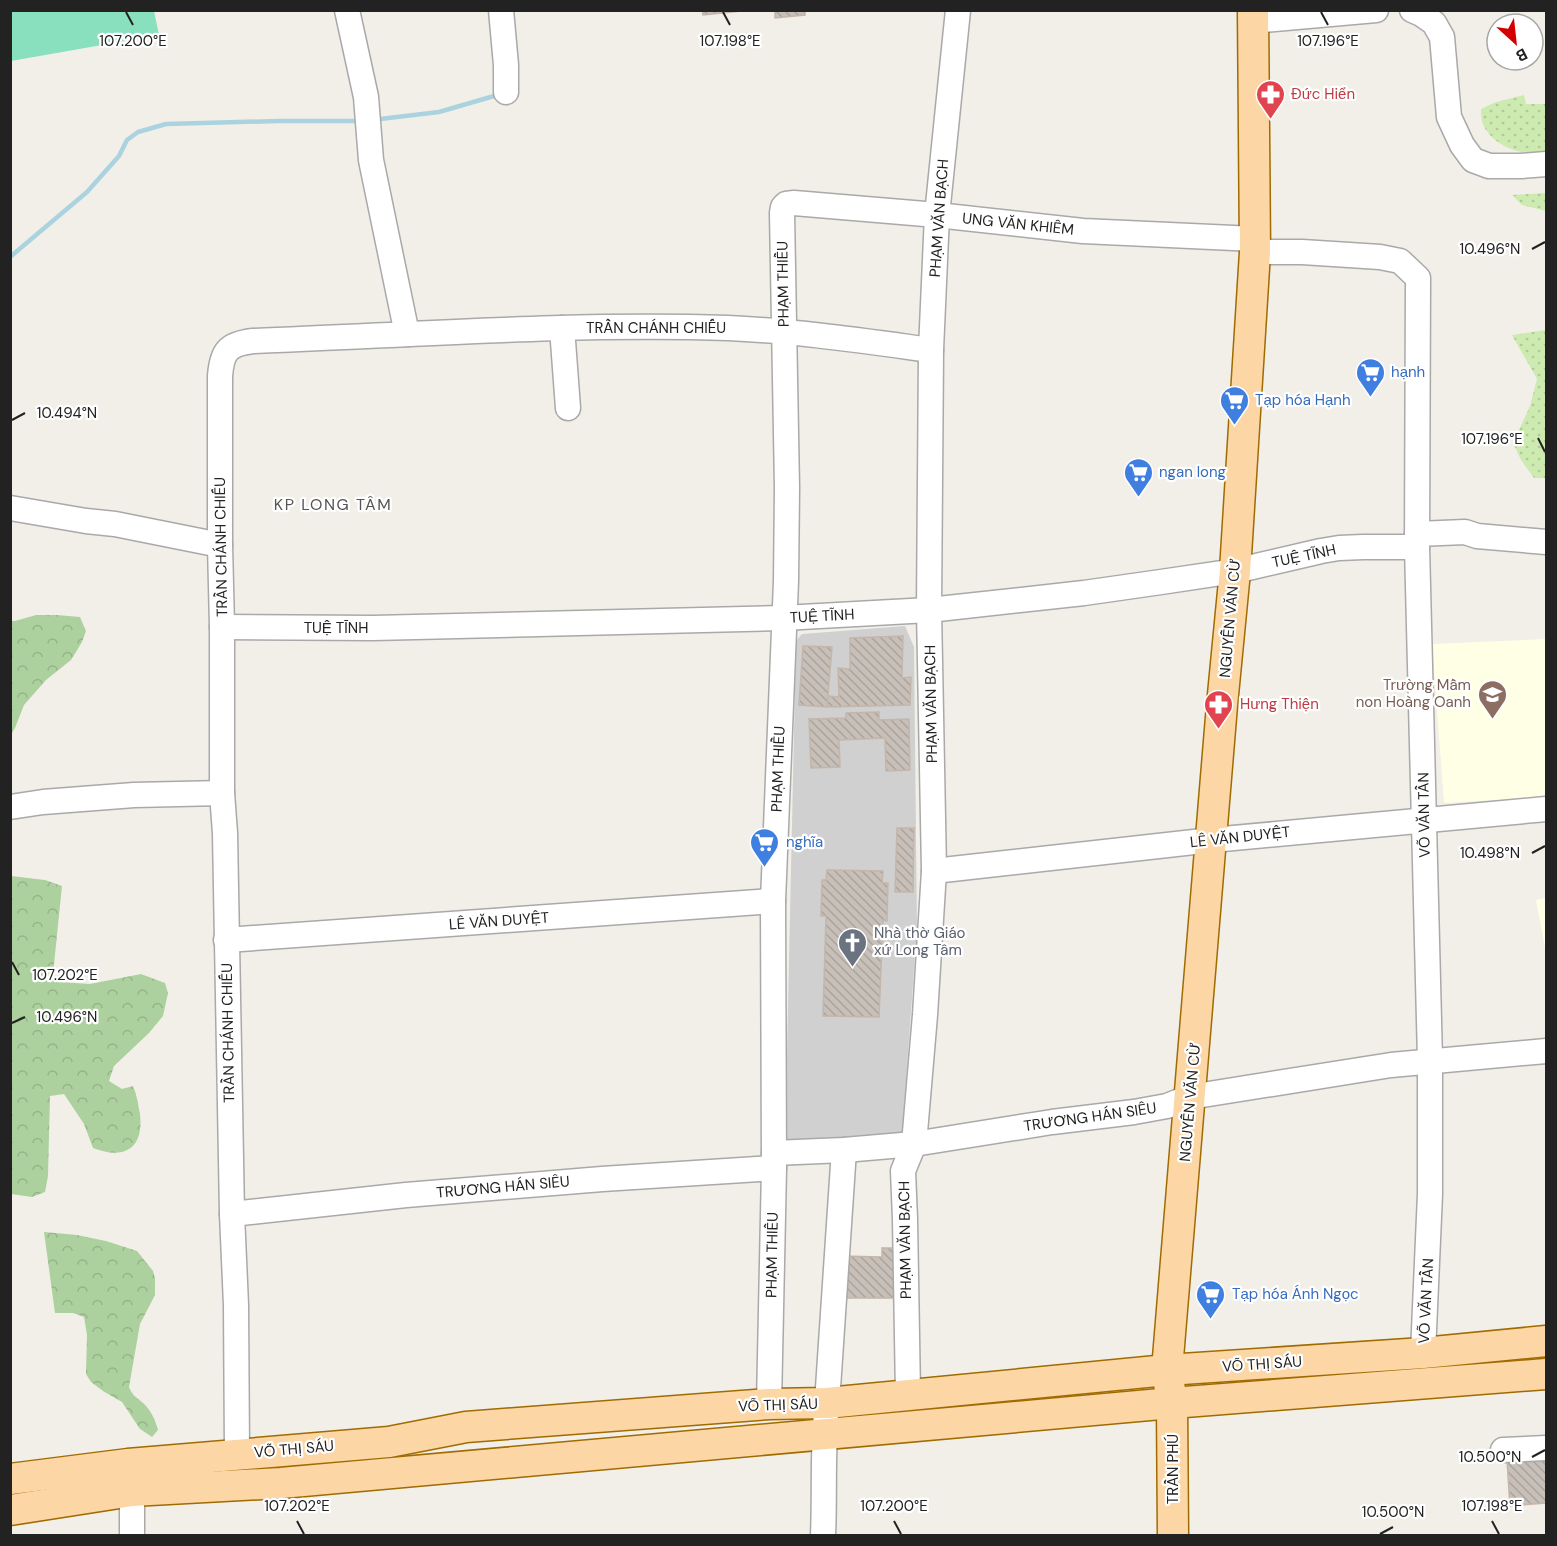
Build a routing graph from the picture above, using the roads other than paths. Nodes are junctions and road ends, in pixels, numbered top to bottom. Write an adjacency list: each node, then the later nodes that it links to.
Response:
1 (347, 10): 15 (street)
2 (501, 10): 7 (street)
3 (958, 10): 10 (street, PHẠM VĂN BẠCH)
4 (1376, 10): 6 (street)
5 (1412, 10): 8 (street)
6 (1253, 16): 11 (main road, NGUYỄN VĂN CỪ)
7 (506, 92)
8 (1546, 164)
9 (783, 207): 10 (street, UNG VĂN KHIÊM); 14 (street, PHẠM THIỀU)
10 (938, 215): 11 (street, UNG VĂN KHIÊM); 16 (street, PHẠM VĂN BẠCH)
11 (1255, 245): 12 (street, UNG VĂN KHIÊM); 22 (main road, NGUYỄN VĂN CỪ)
12 (1418, 278): 19 (street, VÕ VĂN TẦN)
13 (562, 328): 14 (street, TRẦN CHÁNH CHIẾU); 15 (street, TRẦN CHÁNH CHIẾU); 17 (street)
14 (784, 332): 16 (street, TRẦN CHÁNH CHIẾU); 24 (street, PHẠM THIỀU)
15 (407, 334): 21 (street, TRẦN CHÁNH CHIẾU)
16 (931, 350): 23 (street, PHẠM VĂN BẠCH)
17 (568, 408)
18 (10, 508): 21 (street)
19 (1417, 540): 20 (street, TUỆ TĨNH); 22 (street, TUỆ TĨNH); 29 (street, VÕ VĂN TẦN)
20 (1546, 542)
21 (220, 544): 25 (street, TRẦN CHÁNH CHIẾU)
22 (1235, 571): 23 (street, TUỆ TĨNH); 30 (main road, NGUYỄN VĂN CỪ)
23 (929, 610): 24 (street, TUỆ TĨNH); 31 (street, PHẠM VĂN BẠCH)
24 (783, 618): 25 (street, TUỆ TĨNH); 32 (street, PHẠM THIỀU)
25 (222, 627): 26 (street, TRẦN CHÁNH CHIẾU)
26 (222, 793): 27 (street); 33 (street, TRẦN CHÁNH CHIẾU)
27 (10, 807)
28 (1546, 809): 29 (street, LÊ VĂN DUYỆT)
29 (1424, 820): 30 (street, LÊ VĂN DUYỆT); 35 (street, VÕ VĂN TẦN)
30 (1212, 840): 31 (street, LÊ VĂN DUYỆT); 36 (main road, NGUYỄN VĂN CỪ)
31 (934, 871): 37 (street, PHẠM VĂN BẠCH)
32 (773, 902): 33 (street, LÊ VĂN DUYỆT); 39 (street, PHẠM THIỀU)
33 (226, 940): 40 (street, TRẦN CHÁNH CHIẾU)
34 (1546, 1051): 35 (street, TRƯƠNG HÁN SIÊU)
35 (1430, 1060): 36 (street, TRƯƠNG HÁN SIÊU); 42 (street, VÕ VĂN TẦN)
36 (1190, 1097): 37 (street, TRƯƠNG HÁN SIÊU); 43 (main road, NGUYỄN VĂN CỪ)
37 (914, 1144): 38 (street, TRƯƠNG HÁN SIÊU); 45 (street, PHẠM VĂN BẠCH)
38 (844, 1150): 39 (street, TRƯƠNG HÁN SIÊU); 46 (street)
39 (774, 1161): 40 (street, TRƯƠNG HÁN SIÊU); 48 (street, PHẠM THIỀU)
40 (232, 1214): 52 (street, TRẦN CHÁNH CHIẾU)
41 (1546, 1341): 42 (main road, VÕ THỊ SÁU)
42 (1423, 1353): 43 (main road, VÕ THỊ SÁU)
43 (1167, 1370): 45 (main road, VÕ THỊ SÁU); 47 (main road, NGUYỄN VĂN CỪ)
44 (1546, 1374): 47 (main road, VÕ THỊ SÁU)
45 (908, 1395): 46 (main road, VÕ THỊ SÁU)
46 (827, 1403): 48 (main road, VÕ THỊ SÁU); 49 (street)
47 (1172, 1403): 49 (main road, VÕ THỊ SÁU); 58 (main road, TRẦN PHÚ)
48 (769, 1404): 52 (main road, VÕ THỊ SÁU)
49 (824, 1434): 53 (main road, VÕ THỊ SÁU); 57 (street)
50 (1546, 1448): 51 (street)
51 (1503, 1450)
52 (237, 1454): 53 (main road, VÕ THỊ SÁU)
53 (130, 1478): 54 (main road, VÕ THỊ SÁU); 55 (main road, VÕ THỊ SÁU); 56 (street)
54 (10, 1479)
55 (10, 1510)
56 (132, 1536)
57 (823, 1536)
58 (1173, 1536)

